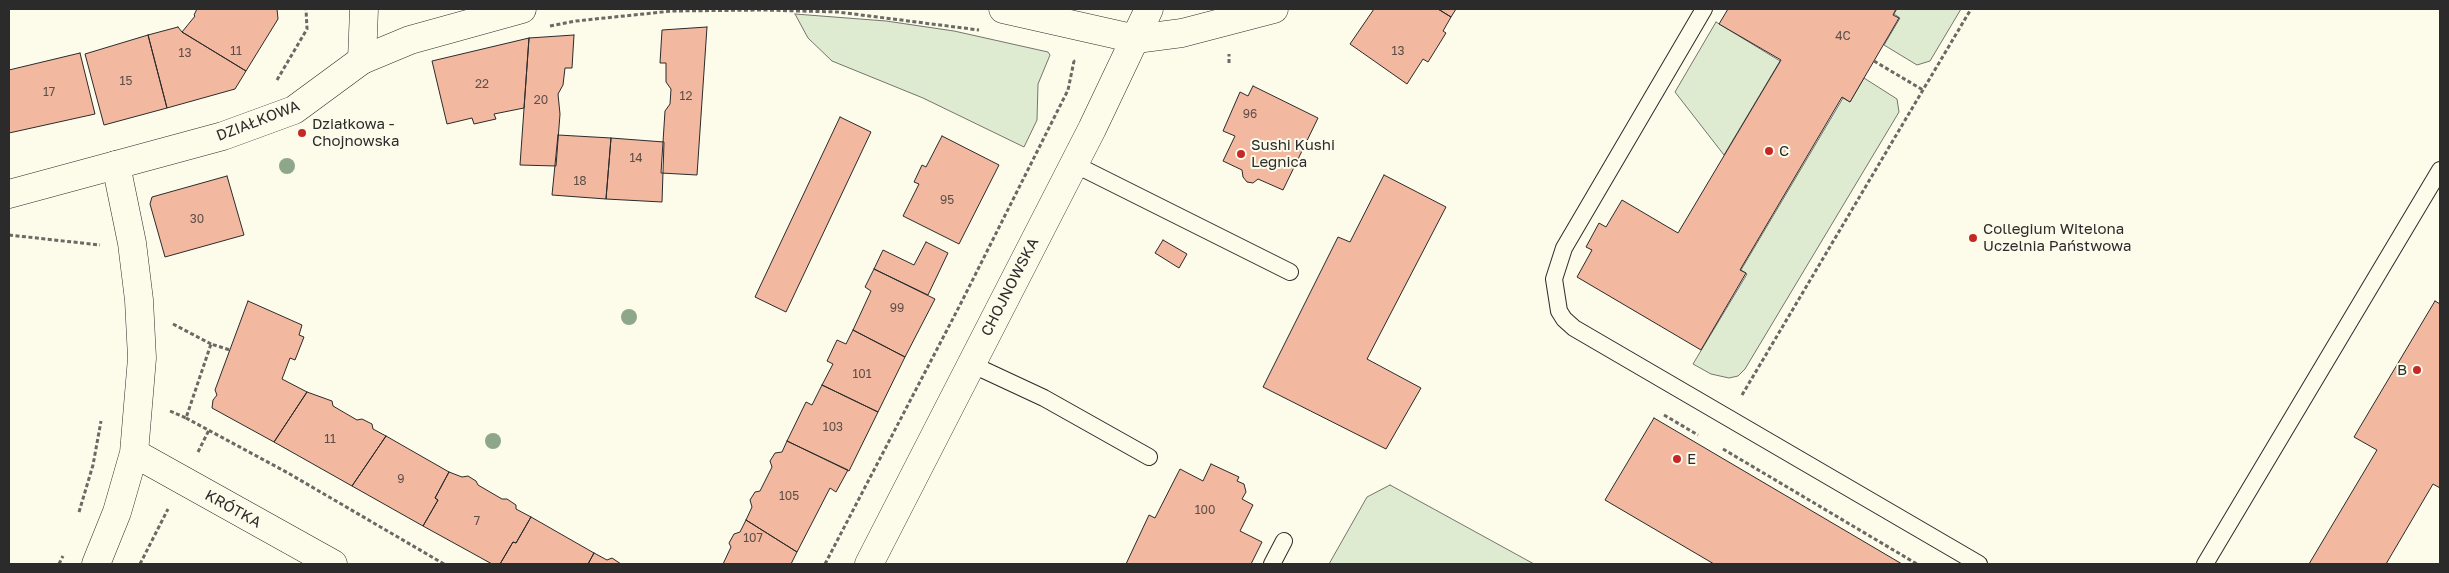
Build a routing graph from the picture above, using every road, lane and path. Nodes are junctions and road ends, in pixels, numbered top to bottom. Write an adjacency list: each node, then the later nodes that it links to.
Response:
1 (306, 9): 17 (path)
2 (364, 9): 14 (street)
3 (522, 9): 14 (street, DZIAŁKOWA)
4 (1003, 9): 11 (street)
5 (1149, 9): 11 (street, CHOJNOWSKA)
6 (1274, 9): 11 (street)
7 (1704, 9): 33 (lane)
8 (1971, 9): 18 (path)
9 (548, 26): 10 (path)
10 (981, 31)
11 (1136, 39): 19 (street, CHOJNOWSKA)
12 (1229, 54): 16 (path)
13 (1068, 58): 47 (path)
14 (362, 60): 20 (street, DZIAŁKOWA)
15 (1874, 61): 18 (path)
16 (1229, 63)
17 (275, 83)
18 (1923, 90): 33 (path)
19 (1074, 164): 25 (lane); 29 (street, CHOJNOWSKA)
20 (116, 165): 22 (street, DZIAŁKOWA); 36 (street)
21 (2440, 170): 52 (lane)
22 (9, 194)
23 (9, 235): 24 (path)
24 (106, 246)
25 (1290, 272)
26 (168, 322): 27 (path)
27 (211, 344): 28 (path); 32 (path)
28 (230, 350)
29 (971, 364): 37 (lane); 48 (street, CHOJNOWSKA)
30 (165, 408): 32 (path)
31 (1664, 415): 35 (path)
32 (186, 418): 46 (path)
33 (1729, 418): 35 (path); 51 (lane)
34 (102, 419): 39 (path)
35 (1715, 444): 50 (path)
36 (134, 453): 43 (street); 45 (street, KRÓTKA)
37 (1149, 457)
38 (170, 506): 44 (path)
39 (77, 519)
40 (1284, 541): 49 (lane)
41 (63, 555): 42 (path)
42 (59, 564)
43 (96, 564)
44 (140, 564)
45 (333, 564)
46 (444, 564)
47 (825, 564)
48 (869, 564)
49 (1272, 564)
50 (1917, 564)
51 (1979, 564)
52 (2205, 564)

